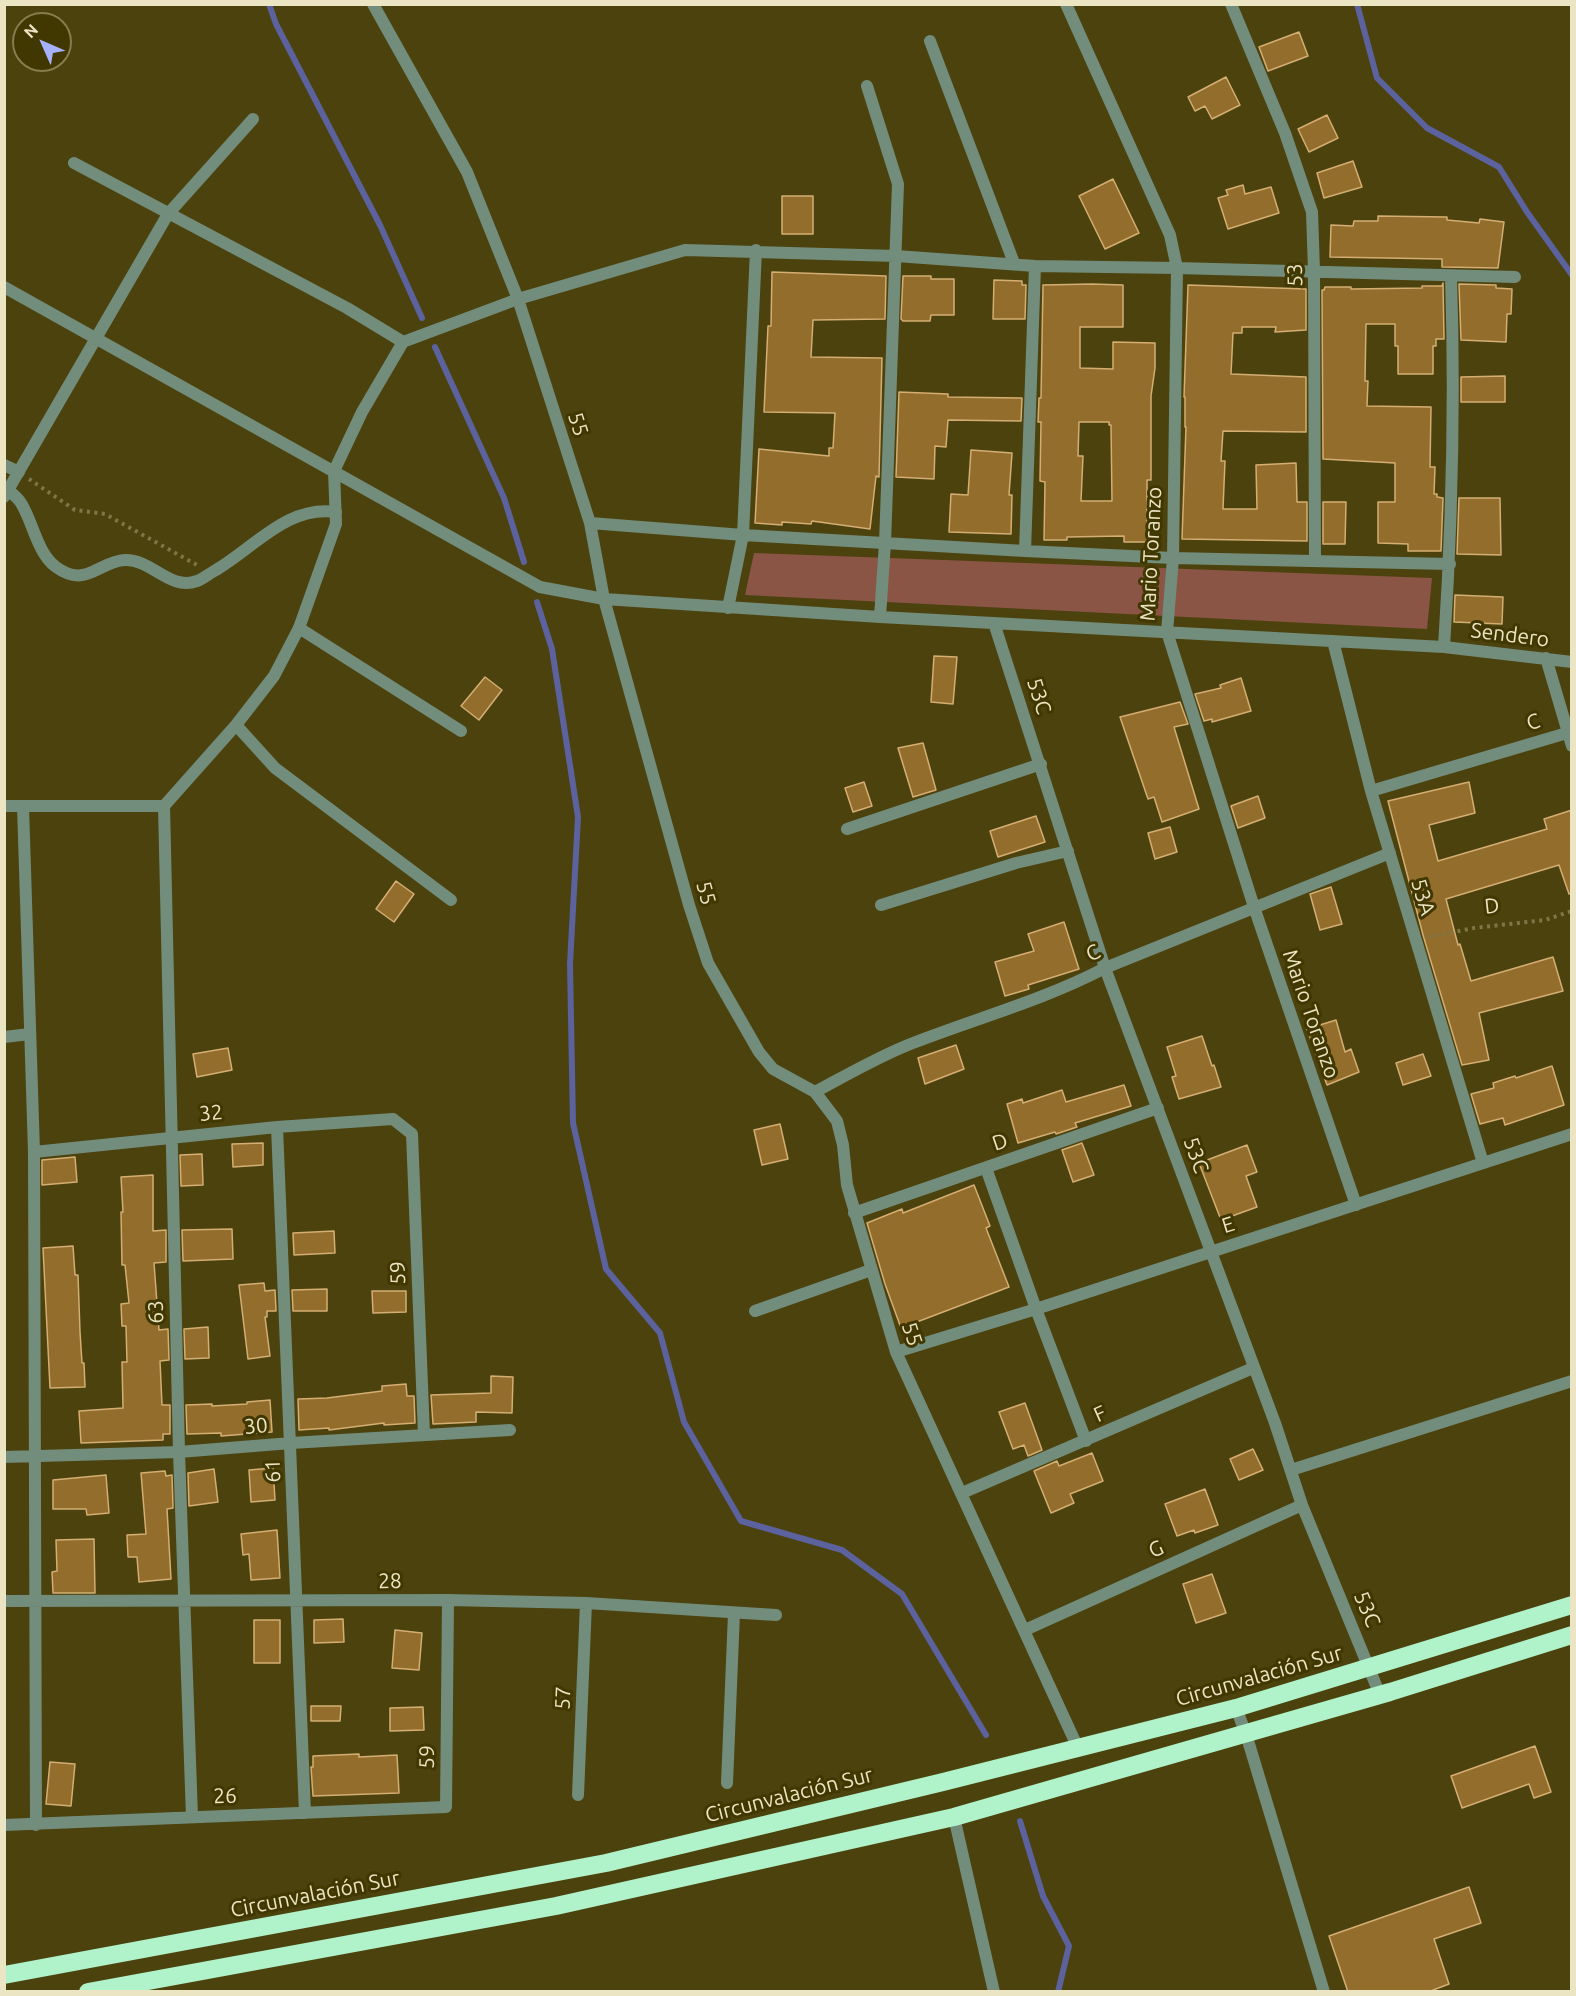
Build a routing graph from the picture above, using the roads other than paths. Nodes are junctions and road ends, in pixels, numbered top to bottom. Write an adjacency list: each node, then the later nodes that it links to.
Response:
1 (374, 4): 18 (street, 55)
2 (1066, 4): 13 (street, Mario Toranzo)
3 (1231, 4): 14 (street, 53)
4 (930, 41): 11 (street)
5 (867, 86): 10 (street)
6 (253, 119): 8 (street)
7 (74, 163): 8 (street)
8 (168, 214): 19 (street); 20 (street)
9 (756, 250): 10 (street); 18 (street); 27 (street)
10 (896, 256): 11 (street); 28 (street)
11 (1014, 263): 12 (street)
12 (1035, 266): 13 (street); 29 (street)
13 (1177, 268): 14 (street); 30 (street, Mario Toranzo)
14 (1314, 271): 15 (street); 31 (street, 53)
15 (1451, 276): 16 (street); 32 (street)
16 (1515, 277)
17 (4, 287): 19 (street, Sendero)
18 (518, 299): 20 (street); 26 (street, 55)
19 (96, 340): 22 (street, Sendero); 23 (street)
20 (403, 342): 22 (street)
21 (4, 465): 23 (street)
22 (334, 471): 25 (street); 33 (street, Sendero)
23 (19, 472): 24 (street)
24 (6, 494): 25 (street)
25 (336, 512): 37 (street)
26 (590, 523): 27 (street); 33 (street, 55)
27 (743, 536): 28 (street); 34 (street)
28 (885, 543): 29 (street); 35 (street)
29 (1025, 551): 30 (street)
30 (1173, 558): 31 (street); 38 (street, Mario Toranzo)
31 (1315, 561): 32 (street)
32 (1450, 564): 40 (street)
33 (604, 599): 34 (street, Sendero); 61 (street, 55)
34 (728, 608): 35 (street, Sendero)
35 (880, 617): 36 (street, Sendero)
36 (994, 623): 38 (street, Sendero); 47 (street, 53C)
37 (300, 628): 43 (street); 44 (street)
38 (1167, 632): 39 (street, Sendero); 57 (street, Mario Toranzo)
39 (1333, 640): 40 (street, Sendero); 48 (street, 53A)
40 (1444, 647): 41 (street, Sendero)
41 (1546, 658): 42 (street, Sendero); 45 (street)
42 (1572, 662)
43 (236, 725): 51 (street); 55 (street)
44 (461, 731)
45 (1567, 732): 46 (street); 48 (street, C)
46 (1572, 746)
47 (1041, 764): 52 (street); 53 (street, 53C)
48 (1371, 791): 54 (street, 53A)
49 (4, 806): 50 (street)
50 (23, 806): 51 (street); 59 (street)
51 (164, 806): 66 (street, 63)
52 (847, 829)
53 (1068, 851): 56 (street); 58 (street, 53C)
54 (1390, 853): 57 (street, C); 68 (street, 53A)
55 (451, 900)
56 (881, 905)
57 (1254, 907): 58 (street, C); 70 (street, Mario Toranzo)
58 (1105, 968): 61 (street, C); 62 (street, 53C)
59 (30, 1034): 60 (street); 67 (street)
60 (4, 1037)
61 (814, 1092): 71 (street, 55)
62 (1158, 1108): 69 (street, D); 72 (street, 53C)
63 (393, 1119): 64 (street, 32); 80 (street, 59)
64 (277, 1127): 66 (street, 32); 82 (street, 61)
65 (1572, 1134): 68 (street, E)
66 (171, 1137): 67 (street, 32); 83 (street, 63)
67 (34, 1152): 85 (street)
68 (1483, 1163): 70 (street, E)
69 (986, 1168): 71 (street, D); 74 (street)
70 (1356, 1205): 72 (street, E)
71 (854, 1213): 73 (street, 55)
72 (1210, 1251): 74 (street, E); 77 (street, 53C)
73 (871, 1270): 75 (street); 76 (street, 55)
74 (1036, 1309): 76 (street, E); 81 (street)
75 (755, 1311)
76 (896, 1352): 87 (street, 55)
77 (1253, 1368): 81 (street, F); 86 (street, 53C)
78 (1572, 1381): 86 (street)
79 (510, 1430): 80 (street, 30)
80 (424, 1435): 82 (street, 30)
81 (1086, 1441): 87 (street, F)
82 (291, 1443): 83 (street, 30); 93 (street, 61)
83 (180, 1452): 85 (street, 30); 92 (street, 63)
84 (4, 1457): 85 (street, 30)
85 (34, 1457): 89 (street)
86 (1290, 1470): 88 (street, 53C)
87 (962, 1493): 98 (street, 55)
88 (1302, 1505): 98 (street, G); 100 (street, 53C)
89 (34, 1600): 91 (street, 28); 92 (street, 28); 112 (street)
90 (448, 1600): 93 (street, 28); 94 (street, 28); 107 (street, 59)
91 (4, 1601)
92 (186, 1601): 93 (street, 28); 109 (street, 63)
93 (298, 1601): 108 (street, 61)
94 (586, 1604): 96 (street, 28); 106 (street, 57)
95 (1572, 1605): 100 (highway, Circunvalación Sur)
96 (734, 1612): 97 (street, 28); 105 (street)
97 (776, 1615)
98 (1025, 1630): 104 (street, 55)
99 (1572, 1635): 101 (highway)
100 (1371, 1667): 101 (street, 53C); 102 (highway, Circunvalación Sur)
101 (1380, 1695): 103 (highway)
102 (1236, 1708): 103 (street); 104 (highway, Circunvalación Sur)
103 (1246, 1734): 110 (highway); 116 (street)
104 (1078, 1748): 113 (highway, Circunvalación Sur)
105 (727, 1783)
106 (578, 1795)
107 (446, 1808): 108 (street, 26)
108 (305, 1813): 109 (street, 26)
109 (192, 1816): 112 (street, 26)
110 (954, 1816): 114 (highway); 115 (street)
111 (4, 1825): 112 (street, 26)
112 (36, 1825)
113 (4, 1975)
114 (88, 1992)
115 (994, 1992)
116 (1324, 1992)

